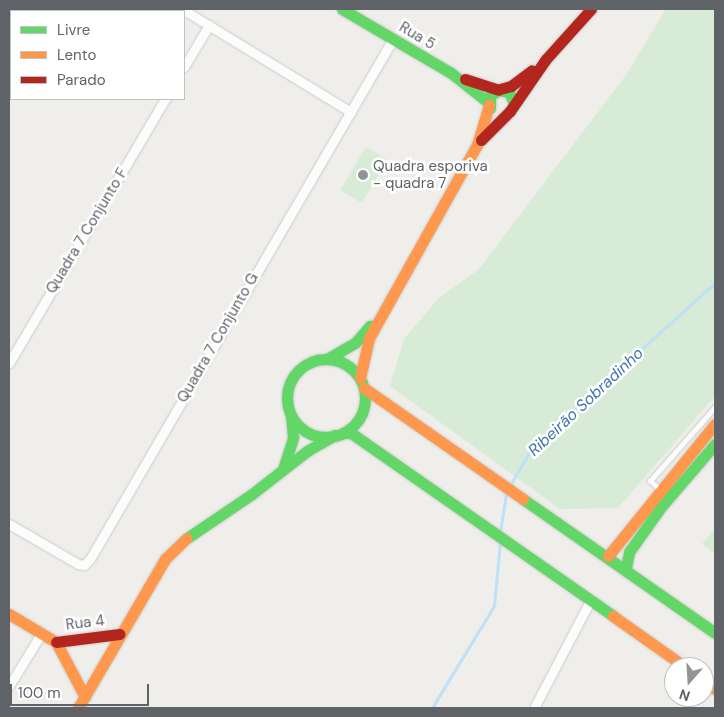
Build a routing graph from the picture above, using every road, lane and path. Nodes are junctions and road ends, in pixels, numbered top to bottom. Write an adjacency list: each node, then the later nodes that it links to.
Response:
1 (342, 9): 5 (main road, Rua 5)
2 (592, 9): 6 (main road)
3 (185, 11): 4 (street)
4 (209, 25): 7 (street); 13 (street)
5 (392, 39): 8 (main road, Rua 5); 13 (street, Quadra 7 Conjunto G)
6 (546, 59): 9 (main road); 11 (main road)
7 (185, 65)
8 (451, 73): 9 (main road, Rua 5); 12 (main road, Rua 5)
9 (499, 90): 11 (main road); 12 (main road)
10 (164, 100): 18 (street, Quadra 7 Conjunto F)
11 (514, 103): 14 (main road)
12 (489, 104): 14 (main road); 15 (main road)
13 (351, 112): 27 (street, Quadra 7 Conjunto G)
14 (506, 114): 15 (main road)
15 (477, 145): 16 (main road)
16 (382, 310): 17 (main road); 19 (main road)
17 (327, 359): 19 (main road); 21 (main road)
18 (9, 363)
19 (362, 383): 23 (main road); 28 (main road)
20 (715, 406): 26 (lane)
21 (291, 414): 23 (main road); 25 (main road)
22 (715, 424): 26 (main road)
23 (339, 434): 25 (main road); 30 (main road)
24 (715, 444): 29 (main road)
25 (282, 471): 34 (main road)
26 (660, 490): 28 (main road)
27 (9, 524)
28 (608, 556): 29 (main road)
29 (626, 568): 32 (main road)
30 (590, 601): 36 (main road); 40 (street)
31 (9, 614): 33 (main road, Rua 4)
32 (715, 633)
33 (41, 634): 35 (main road, Rua 4); 37 (street)
34 (119, 634): 35 (main road, Rua 4); 38 (main road)
35 (56, 642): 38 (main road, Rua 4)
36 (670, 657)
37 (9, 686)
38 (85, 697): 39 (main road)
39 (78, 708)
40 (534, 708)

